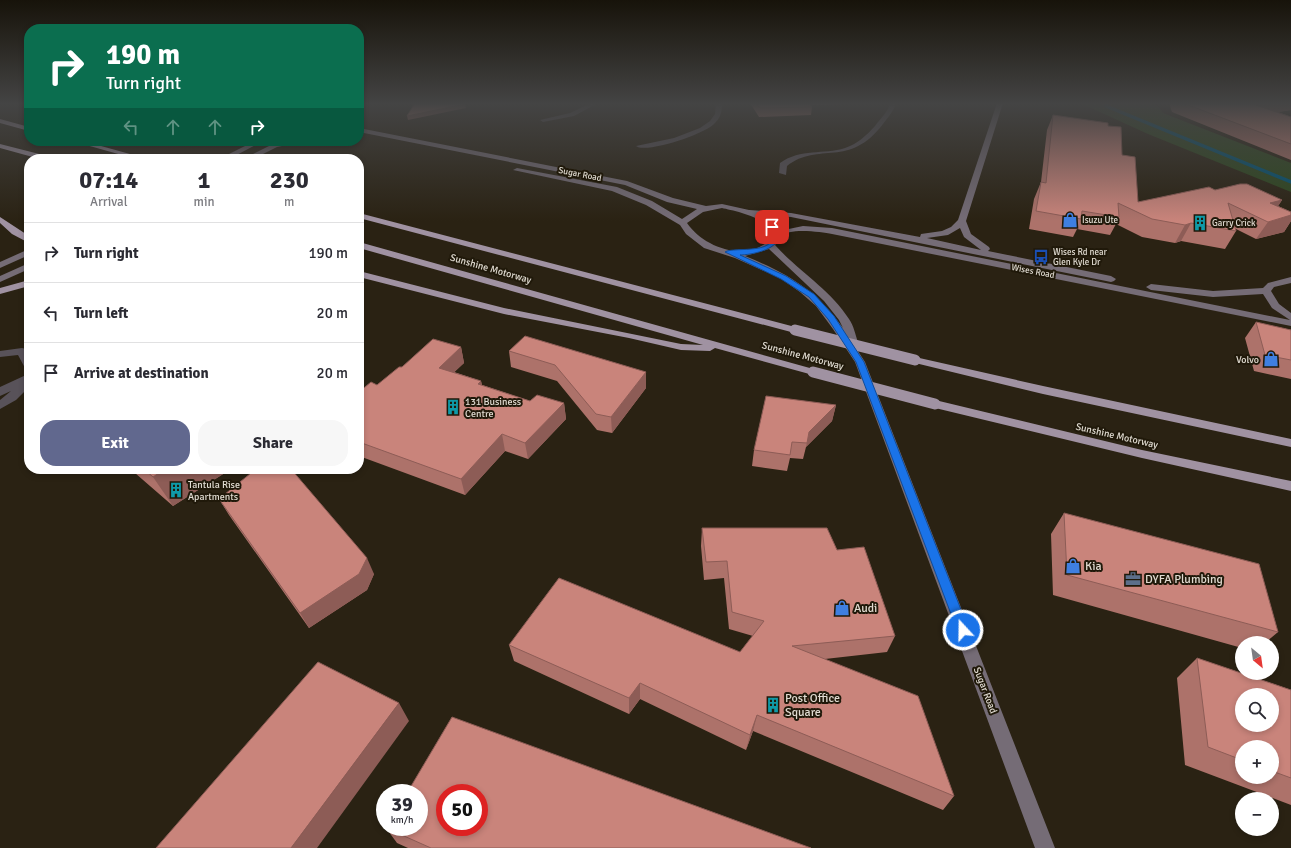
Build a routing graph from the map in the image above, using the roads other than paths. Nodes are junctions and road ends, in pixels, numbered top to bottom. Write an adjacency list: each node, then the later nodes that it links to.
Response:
1 (382, 143): 21 (main road, Sugar Road)
2 (423, 143): 16 (main road, Sugar Road)
3 (666, 143): 10 (street)
4 (859, 143): 15 (street)
5 (987, 143): 20 (main road)
6 (0, 146): 11 (highway)
7 (94, 146): 12 (highway)
8 (250, 146): 13 (main road)
9 (273, 146): 14 (main road)
10 (639, 146)
11 (30, 154)
12 (125, 154)
13 (233, 154)
14 (257, 154)
15 (783, 173)
16 (704, 208): 17 (main road); 21 (main road)
17 (749, 212): 22 (main road, Wises Road); 23 (main road)
18 (364, 216): 48 (highway, Sunshine Motorway, bridge)
19 (0, 219): 24 (highway)
20 (962, 222): 22 (main road); 29 (main road)
21 (683, 223): 27 (main road, Sugar Road)
22 (888, 233): 29 (main road, Wises Road)
23 (776, 235): 25 (main road); 39 (main road, Wises Road)
24 (24, 237)
25 (770, 244): 27 (main road); 43 (main road)
26 (364, 246): 40 (highway, Sunshine Motorway)
27 (728, 252): 43 (main road, Sugar Road)
28 (24, 254): 30 (main road)
29 (997, 254): 37 (main road, Wises Road)
30 (0, 265)
31 (24, 268): 33 (main road)
32 (364, 275): 40 (highway)
33 (0, 279)
34 (1291, 280): 37 (main road)
35 (24, 284): 36 (highway)
36 (0, 291)
37 (1266, 291): 38 (main road)
38 (1291, 317)
39 (1291, 323)
40 (728, 348): 49 (highway, Sunshine Motorway, bridge)
41 (24, 349): 42 (street)
42 (0, 354)
43 (860, 362): 50 (main road, Sugar Road)
44 (24, 380): 46 (street)
45 (24, 384): 47 (street)
46 (0, 392)
47 (0, 405)
48 (1291, 443)
49 (1291, 486)
50 (1045, 848)

